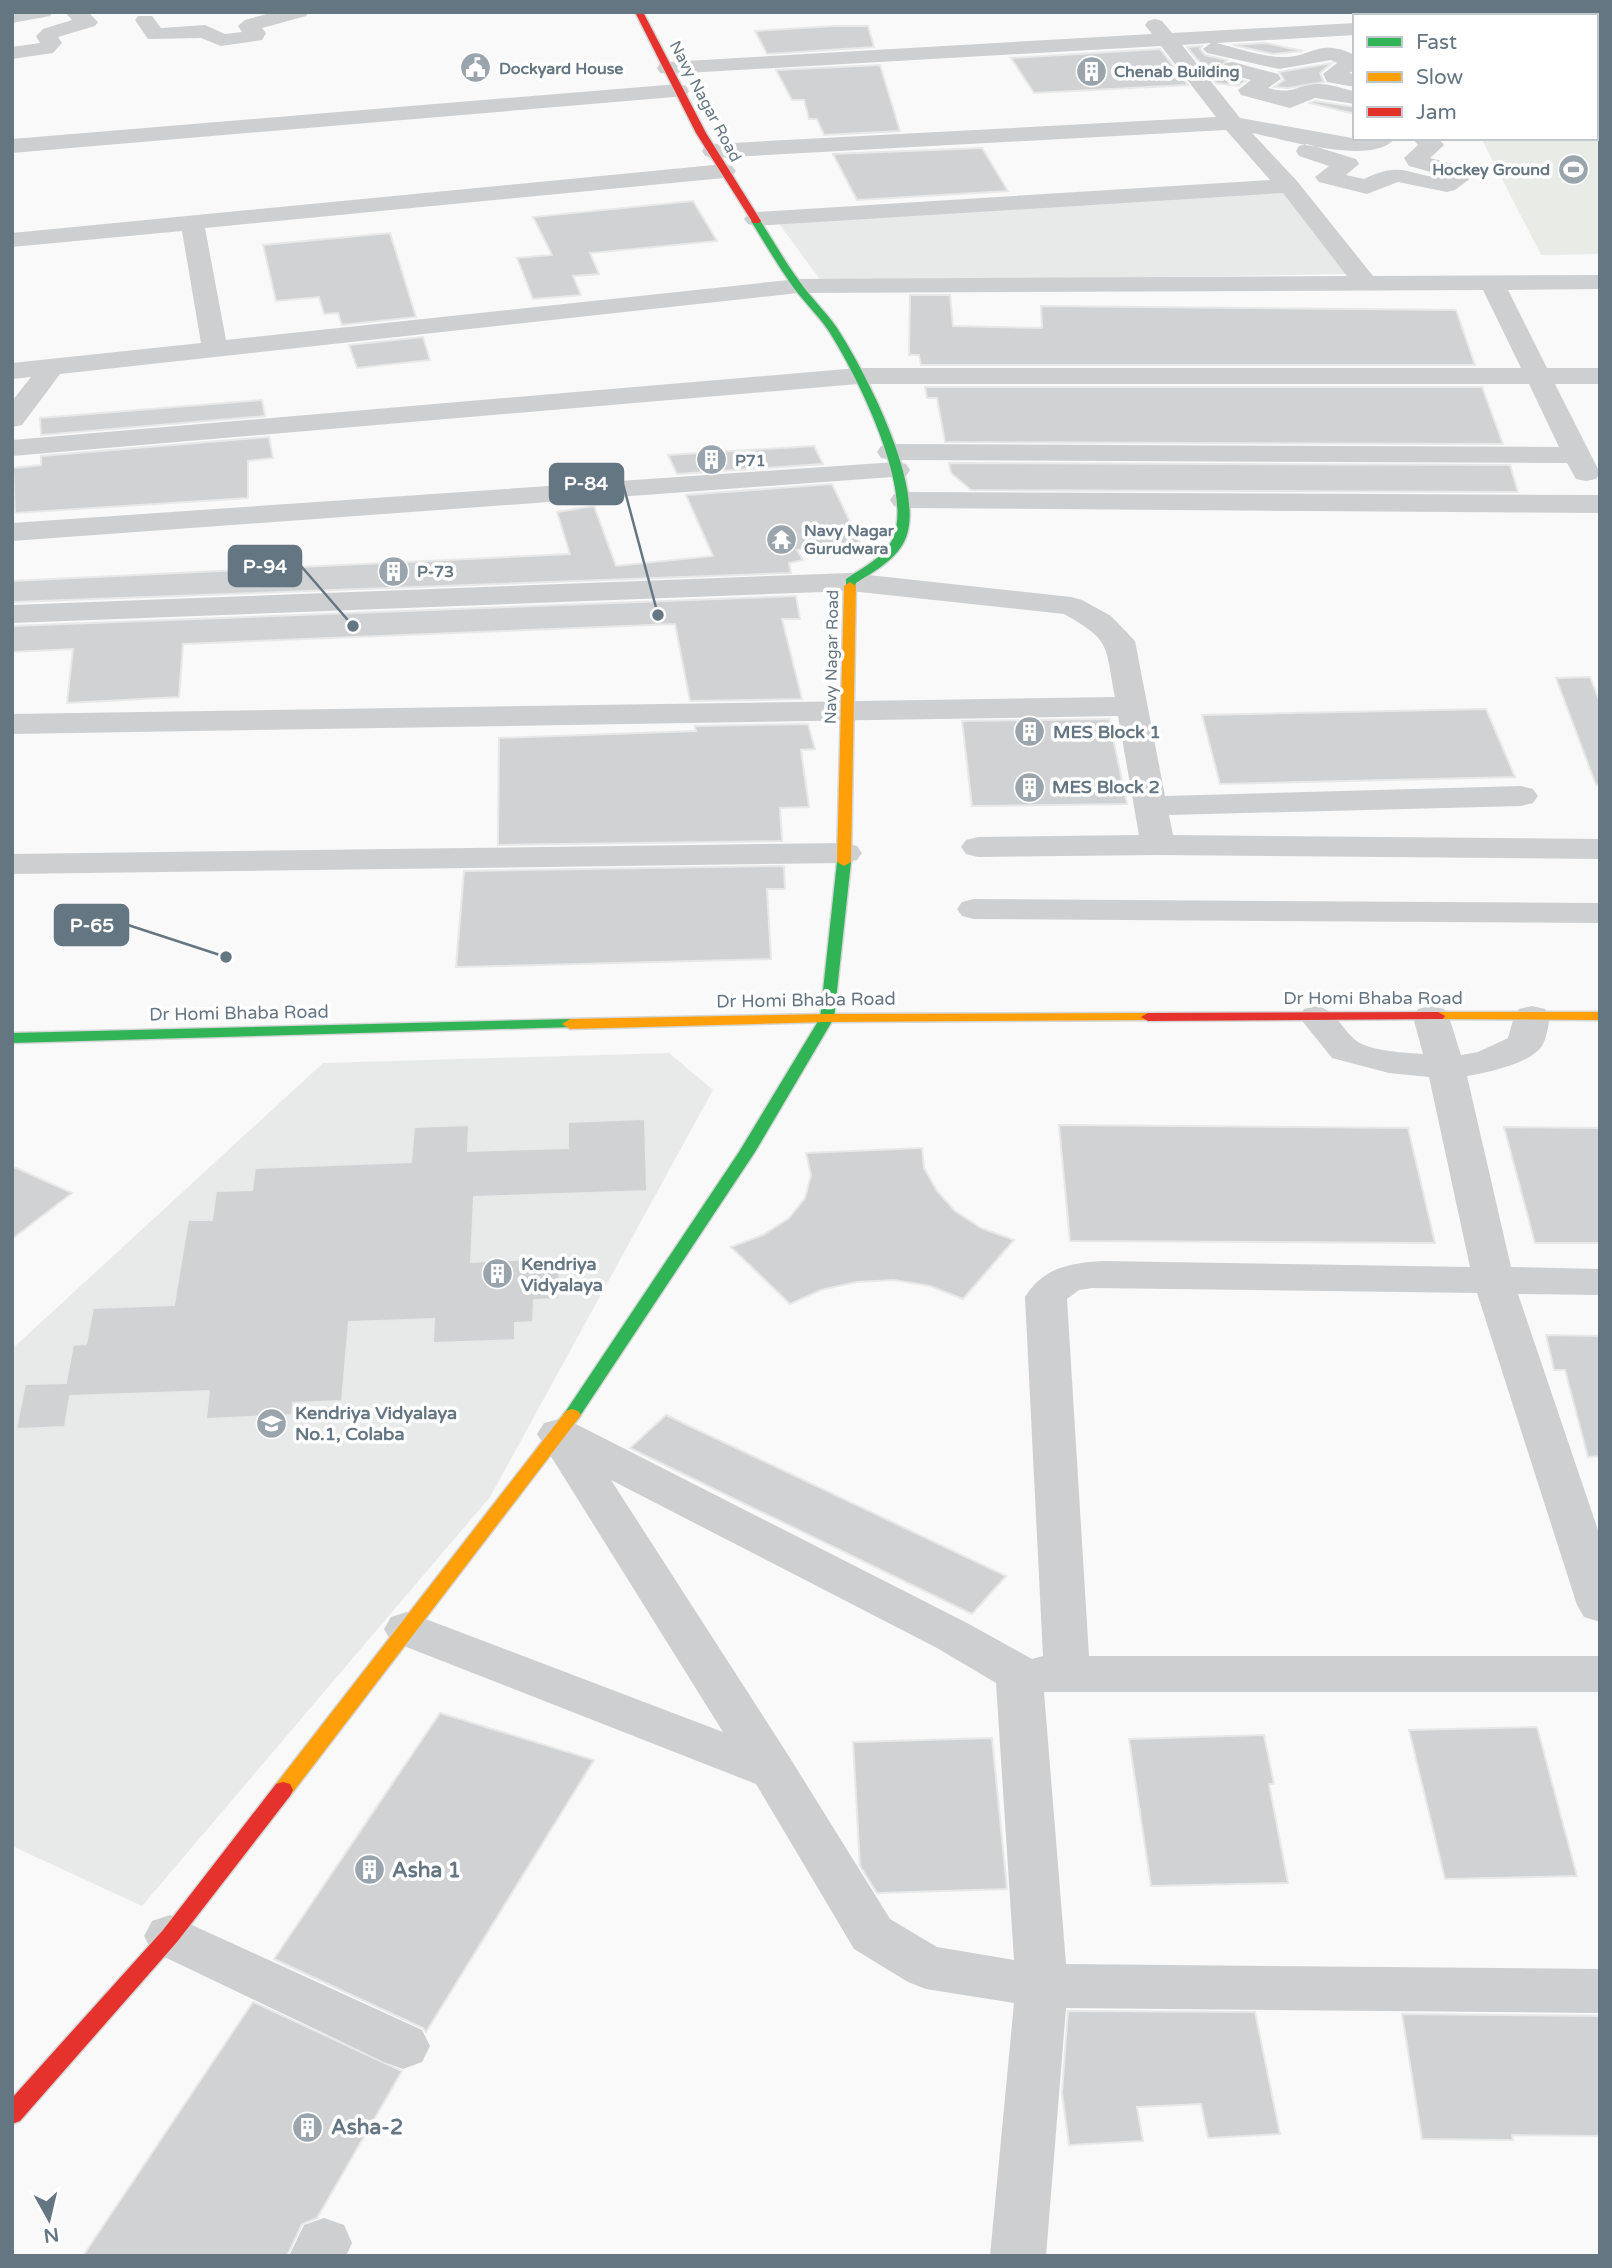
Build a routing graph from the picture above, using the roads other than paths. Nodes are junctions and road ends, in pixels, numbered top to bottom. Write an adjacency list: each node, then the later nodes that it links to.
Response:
1 (43, 12): 8 (street)
2 (75, 12): 11 (street)
3 (189, 12): 7 (street)
4 (299, 12): 7 (street)
5 (639, 12): 13 (street, Navy Nagar Road)
6 (1143, 12): 10 (street)
7 (140, 16)
8 (12, 17)
9 (1353, 29): 10 (street)
10 (1167, 38): 12 (street); 13 (street); 18 (street)
11 (12, 53)
12 (1247, 56): 14 (street); 17 (street)
13 (668, 68): 15 (street, Navy Nagar Road)
14 (1353, 81)
15 (678, 91): 23 (street); 24 (street, Navy Nagar Road)
16 (1353, 98): 17 (street)
17 (1290, 101): 19 (street)
18 (1233, 123): 19 (street); 24 (street); 25 (street)
19 (1272, 130): 20 (street)
20 (1321, 138): 21 (street); 22 (street)
21 (1380, 140)
22 (1426, 140)
23 (12, 146)
24 (718, 161): 26 (street, Navy Nagar Road); 27 (street)
25 (1289, 186): 26 (street); 30 (street)
26 (755, 219): 32 (street, Navy Nagar Road)
27 (192, 222): 28 (street); 33 (street)
28 (12, 240)
29 (1600, 282): 31 (street)
30 (1366, 283): 31 (street); 32 (street)
31 (1492, 283): 37 (street)
32 (798, 286): 33 (street); 36 (street, Navy Nagar Road)
33 (215, 351): 34 (street)
34 (51, 368): 35 (street); 39 (street)
35 (12, 371)
36 (858, 376): 37 (street); 40 (street); 41 (street, Navy Nagar Road)
37 (1539, 376): 38 (street); 42 (street)
38 (1600, 376)
39 (12, 419)
40 (12, 449)
41 (894, 461): 42 (street); 43 (street, Navy Nagar Road); 45 (street)
42 (1587, 464): 44 (street)
43 (904, 500): 44 (street); 46 (street, Navy Nagar Road)
44 (1600, 504)
45 (12, 532)
46 (850, 582): 47 (street); 48 (street); 49 (street, Navy Nagar Road)
47 (12, 614)
48 (1132, 706): 49 (street); 52 (street)
49 (848, 709): 50 (street); 56 (street, Navy Nagar Road)
50 (12, 724)
51 (1521, 796): 52 (street)
52 (1150, 806): 53 (street)
53 (1158, 845): 54 (street); 55 (street)
54 (978, 847)
55 (1600, 849)
56 (845, 853): 57 (street); 64 (street, Navy Nagar Road)
57 (12, 864)
58 (974, 909): 59 (street)
59 (1600, 914)
60 (1600, 1016): 63 (street, Dr Homi Bhaba Road)
61 (1317, 1017): 62 (street, Dr Homi Bhaba Road); 64 (street, Dr Homi Bhaba Road); 66 (street)
62 (1431, 1017): 63 (street, Dr Homi Bhaba Road); 66 (street)
63 (1532, 1017): 66 (street)
64 (827, 1018): 65 (street, Dr Homi Bhaba Road); 69 (street)
65 (12, 1038)
66 (1446, 1069): 67 (street)
67 (1494, 1282): 68 (street); 70 (street); 73 (street)
68 (1600, 1282)
69 (559, 1434): 71 (street); 72 (street); 75 (street)
70 (1600, 1605)
71 (407, 1629): 75 (street); 76 (street)
72 (1019, 1674): 73 (street); 77 (street)
73 (1067, 1674): 74 (street)
74 (1600, 1674)
75 (773, 1771): 77 (street)
76 (170, 1936): 79 (street); 80 (street)
77 (1042, 1986): 78 (street); 81 (street)
78 (1600, 1991)
79 (403, 2046)
80 (12, 2114)
81 (1017, 2256)

